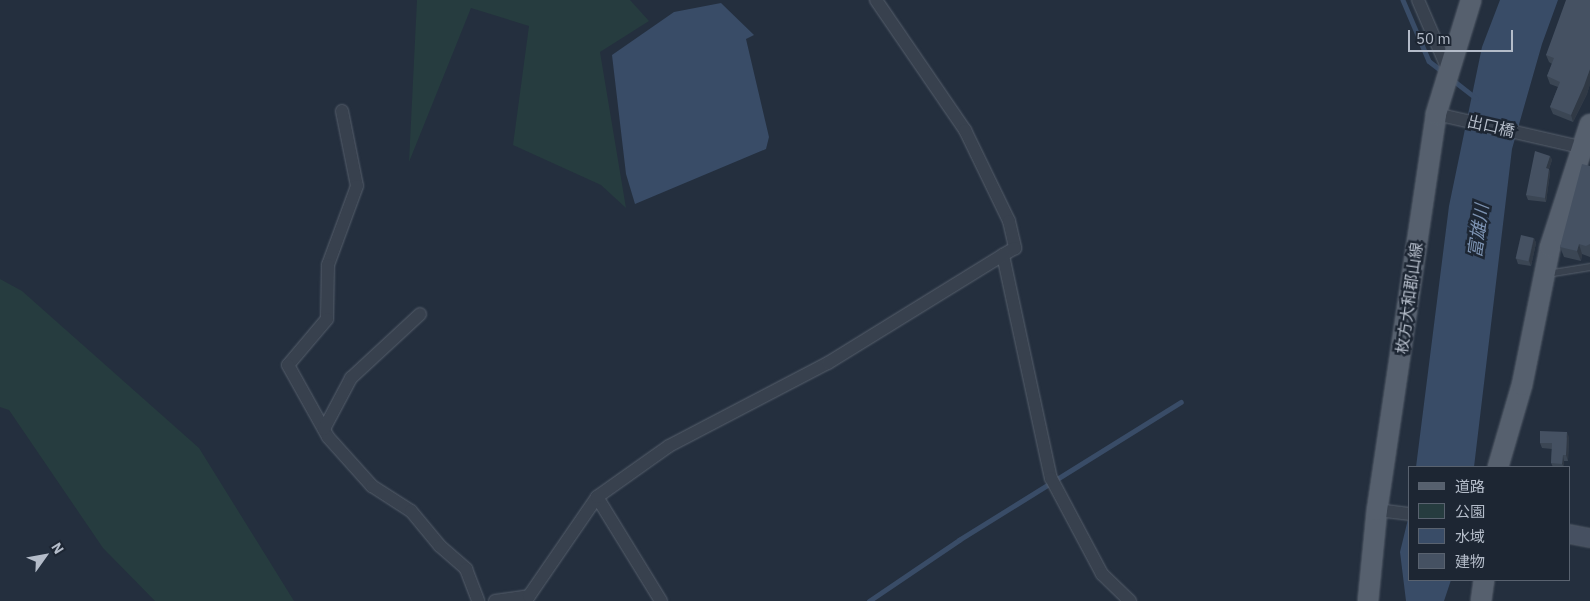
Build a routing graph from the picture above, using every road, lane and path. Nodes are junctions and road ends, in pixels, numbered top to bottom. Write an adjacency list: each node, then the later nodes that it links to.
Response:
1 (876, 0): 9 (street)
2 (1418, 0): 4 (street)
3 (1471, 0): 4 (main road, 枚方大和郡山線)
4 (1449, 72): 6 (main road, 枚方大和郡山線)
5 (342, 111): 13 (street)
6 (1443, 116): 8 (street, 出口橋); 16 (main road, 枚方大和郡山線)
7 (1590, 124): 8 (main road)
8 (1580, 148): 11 (main road)
9 (1003, 256): 15 (street); 23 (street)
10 (1590, 267): 11 (lane)
11 (1544, 274): 14 (main road)
12 (420, 314): 13 (street)
13 (324, 429): 20 (street)
14 (1498, 466)
15 (597, 497): 21 (street); 22 (street)
16 (1394, 512): 24 (main road, 枚方大和郡山線)
17 (1570, 534): 18 (street)
18 (1590, 538)
19 (1484, 581): 25 (main road)
20 (478, 601)
21 (495, 601)
22 (661, 601)
23 (1130, 601)
24 (1368, 601)
25 (1482, 601)

